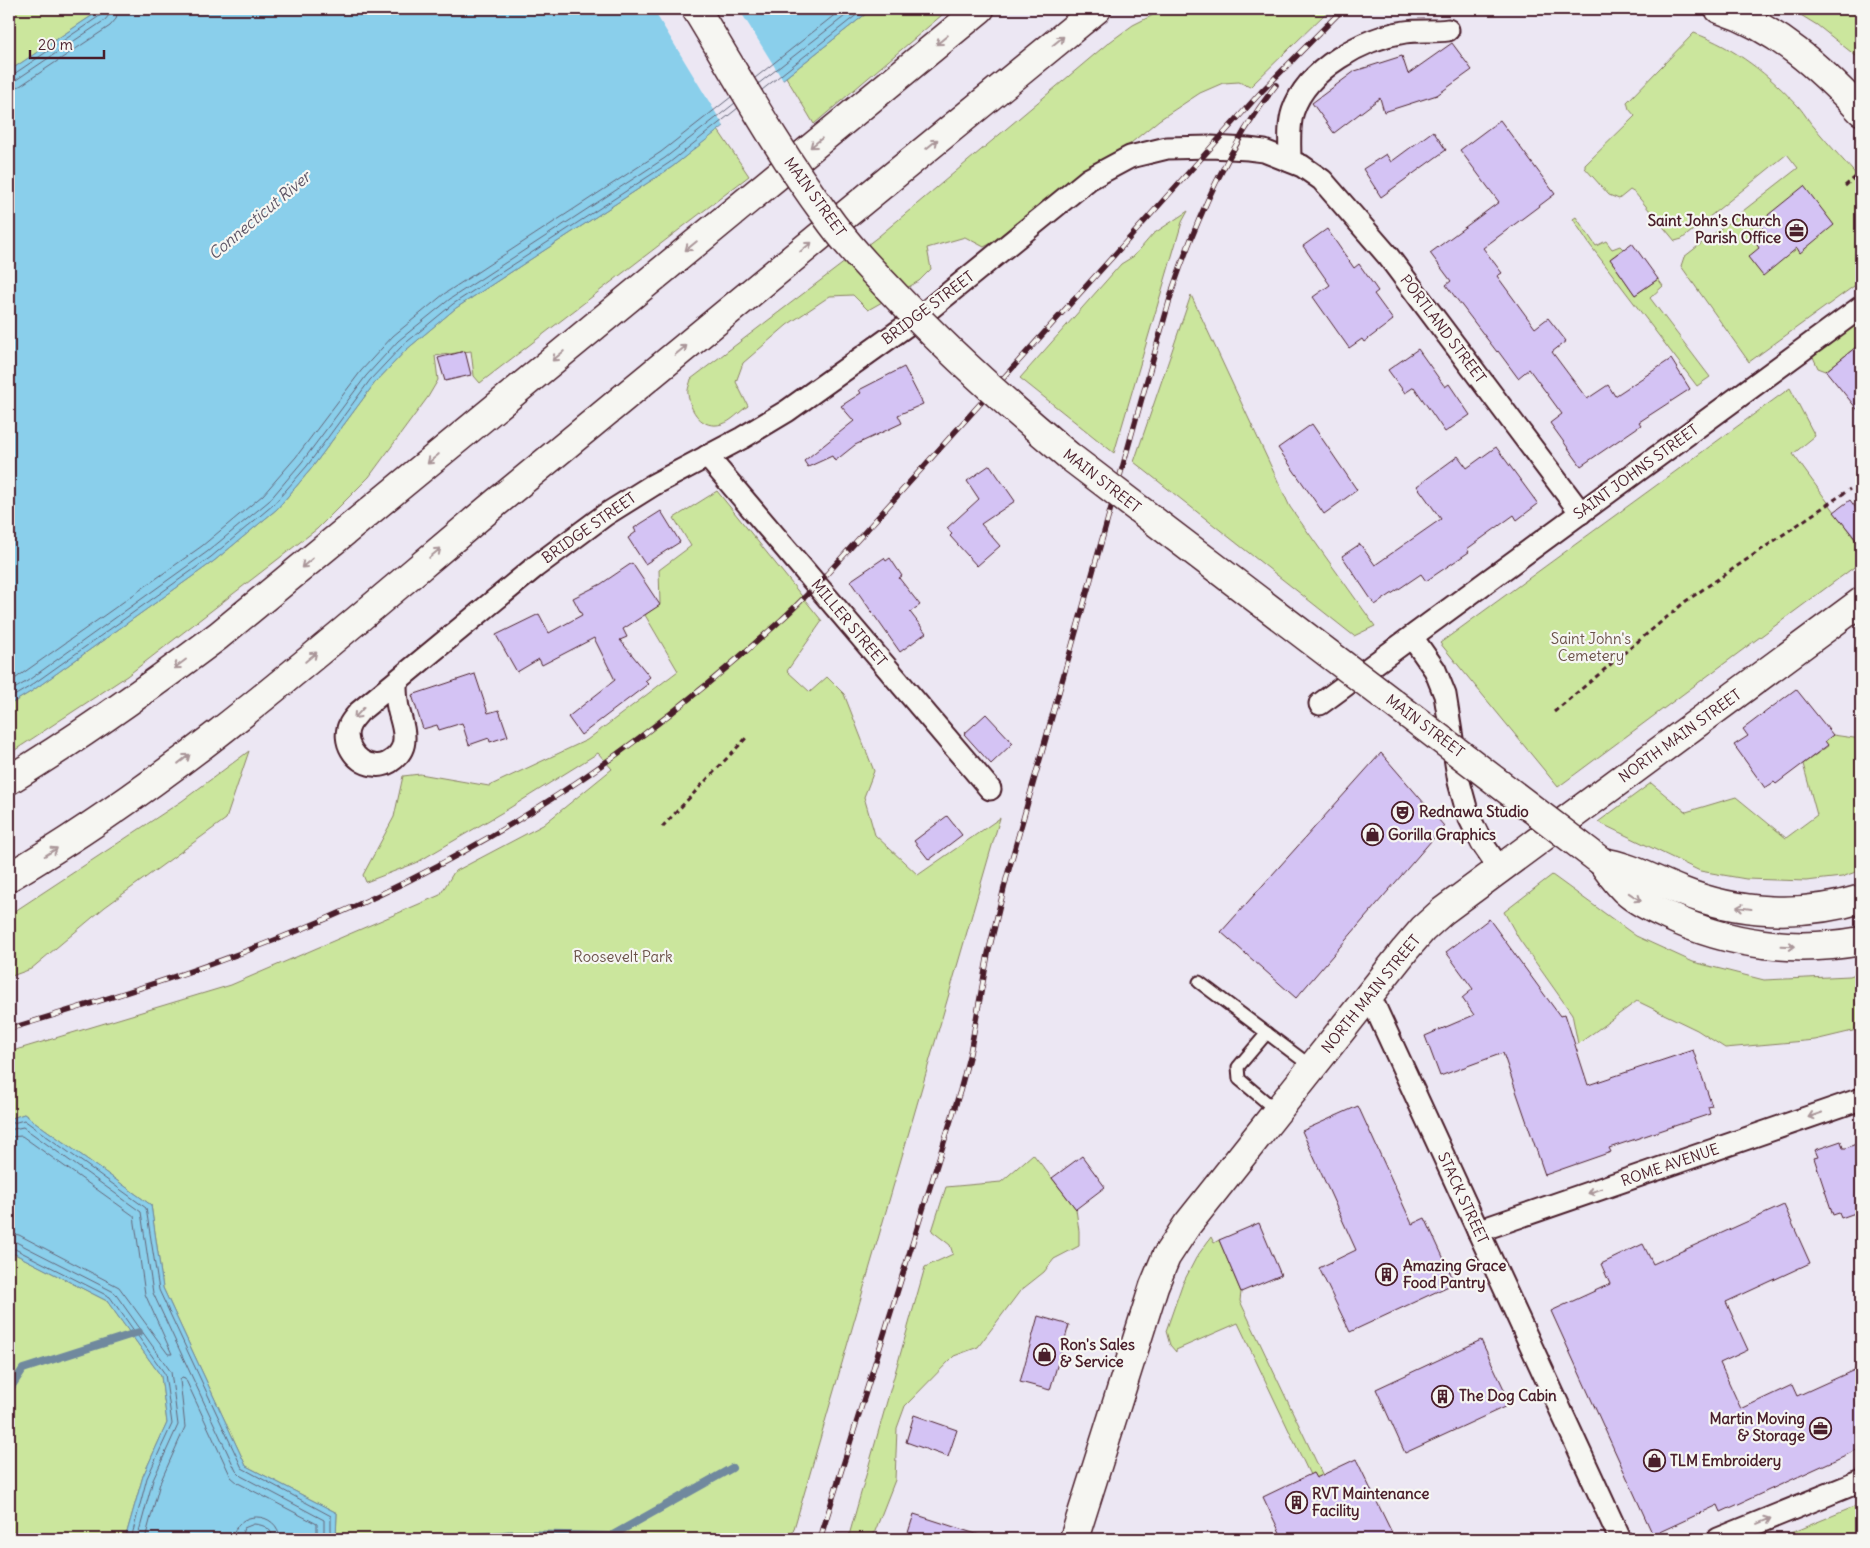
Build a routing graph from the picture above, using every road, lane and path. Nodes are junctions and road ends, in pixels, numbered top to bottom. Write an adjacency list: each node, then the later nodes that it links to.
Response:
1 (696, 9): 23 (main road, MAIN STREET, bridge)
2 (980, 9): 20 (main road, one-way to 20)
3 (1097, 9): 25 (main road, one-way to 3)
4 (1719, 9): 6 (main road)
5 (1448, 30): 7 (street)
6 (1861, 111)
7 (1290, 161): 11 (street, BRIDGE STREET); 13 (street, PORTLAND STREET)
8 (1860, 173): 9 (path)
9 (1845, 186)
10 (1861, 306): 13 (street, SAINT JOHNS STREET)
11 (708, 456): 16 (street, BRIDGE STREET); 21 (street, MILLER STREET)
12 (1850, 489): 18 (path)
13 (1580, 513): 15 (street, SAINT JOHNS STREET)
14 (1861, 602): 24 (main road, NORTH MAIN STREET)
15 (1412, 637): 17 (street, SAINT JOHNS STREET); 24 (street)
16 (396, 682)
17 (1320, 704)
18 (1554, 712)
19 (747, 737): 22 (path)
20 (9, 780)
21 (990, 789)
22 (662, 827)
23 (1602, 862): 26 (main road, MAIN STREET, one-way to 23); 27 (main road, MAIN STREET, one-way to 27)
24 (1500, 869): 29 (main road, NORTH MAIN STREET)
25 (9, 877)
26 (1861, 899)
27 (1861, 941)
28 (1199, 982): 30 (lane)
29 (1369, 994): 31 (main road, NORTH MAIN STREET); 34 (street, STACK STREET)
30 (1266, 1033): 31 (lane); 33 (lane)
31 (1312, 1067): 33 (main road, NORTH MAIN STREET)
32 (1861, 1099): 34 (street, ROME AVENUE, one-way to 34)
33 (1277, 1111): 36 (main road, NORTH MAIN STREET)
34 (1478, 1231): 37 (street, STACK STREET)
35 (1861, 1481): 38 (street, one-way to 35)
36 (1074, 1539)
37 (1620, 1539)
38 (1718, 1539)

